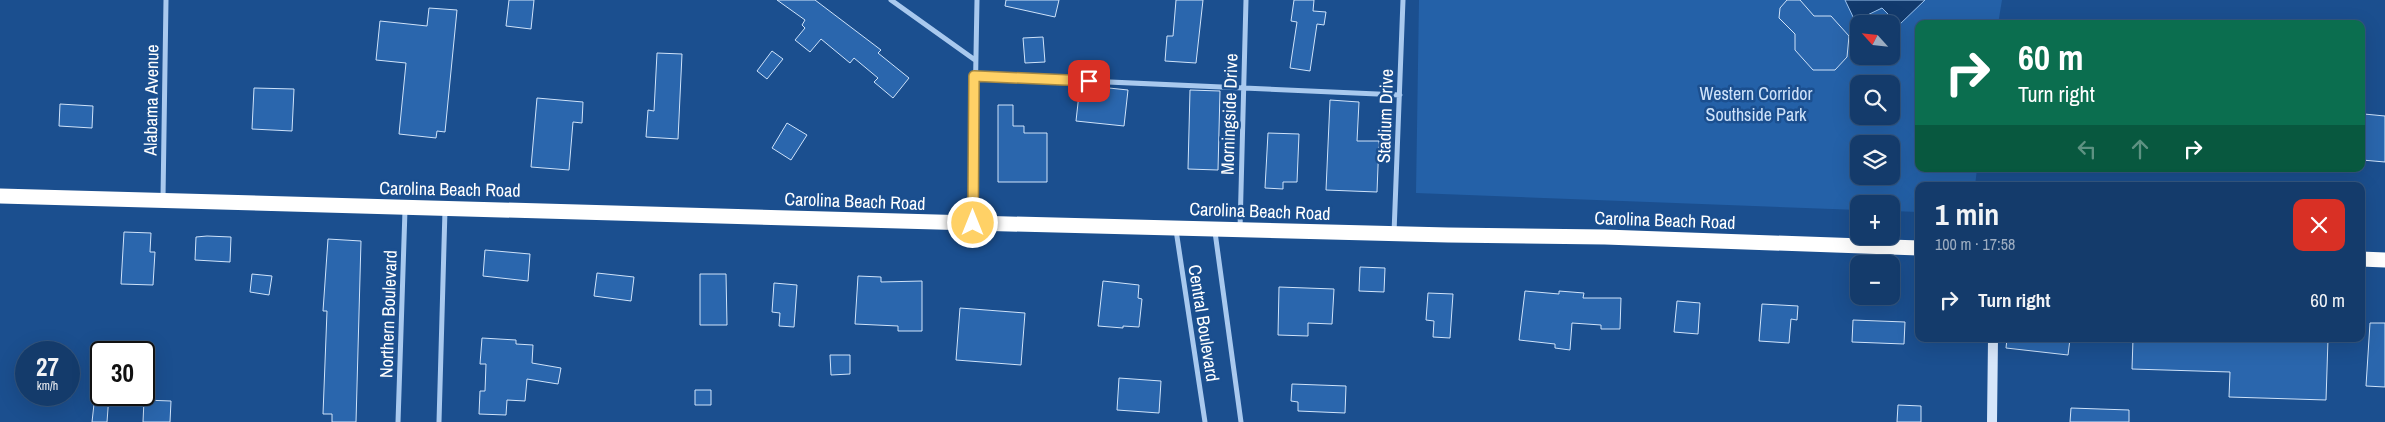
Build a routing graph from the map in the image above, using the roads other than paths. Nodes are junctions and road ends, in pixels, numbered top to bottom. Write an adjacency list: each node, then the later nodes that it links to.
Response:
1 (166, 0): 11 (street, Alabama Avenue)
2 (892, 0): 6 (street)
3 (976, 0): 6 (street)
4 (1246, 0): 8 (street, Morningside Drive)
5 (1404, 0): 9 (street, Stadium Drive)
6 (974, 60): 7 (street)
7 (974, 76): 8 (street); 14 (street)
8 (1243, 88): 9 (street); 17 (street, Morningside Drive)
9 (1400, 95): 18 (street, Stadium Drive)
10 (0, 196): 11 (highway, Carolina Beach Road)
11 (163, 201): 12 (highway, Carolina Beach Road)
12 (405, 207): 13 (highway, Carolina Beach Road); 23 (street, Northern Boulevard)
13 (445, 208): 14 (highway, Carolina Beach Road); 24 (street)
14 (973, 223): 15 (highway, Carolina Beach Road)
15 (1176, 228): 16 (highway, Carolina Beach Road); 25 (street, Central Boulevard)
16 (1215, 229): 17 (highway, Carolina Beach Road); 26 (street, Central Boulevard)
17 (1240, 229): 18 (highway, Carolina Beach Road)
18 (1394, 234): 19 (highway, Carolina Beach Road)
19 (1915, 248)
20 (2365, 259): 21 (highway)
21 (2385, 260)
22 (1994, 342): 27 (street)
23 (398, 422)
24 (439, 422)
25 (1205, 422)
26 (1241, 422)
27 (1992, 422)

